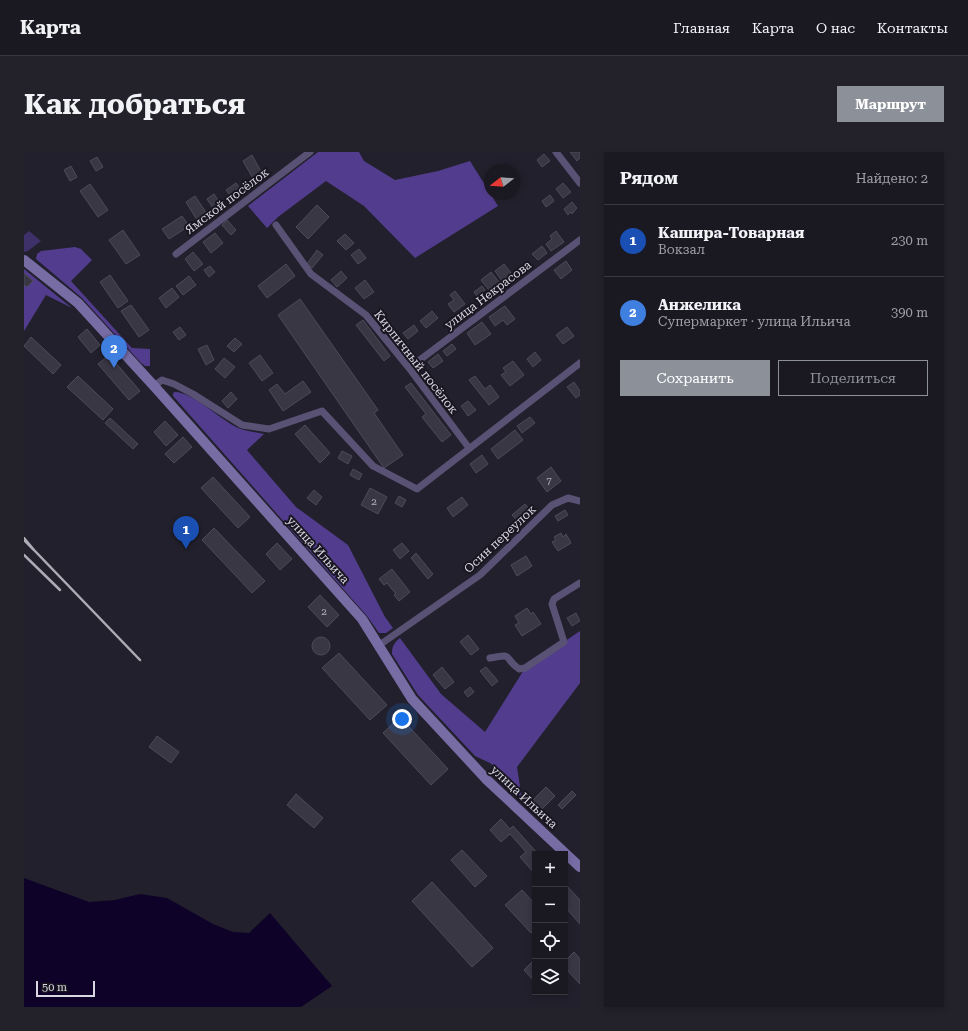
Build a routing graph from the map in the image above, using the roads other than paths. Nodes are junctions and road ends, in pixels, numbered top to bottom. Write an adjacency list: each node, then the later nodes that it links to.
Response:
1 (310, 152): 6 (street, Ямской посёлок)
2 (556, 152): 3 (street)
3 (580, 183)
4 (276, 225): 9 (street, Кирпичный посёлок)
5 (580, 240): 9 (street, улица Некрасова)
6 (176, 254)
7 (24, 260): 10 (street, улица Ильича)
8 (580, 363): 11 (street)
9 (409, 368): 11 (street, Кирпичный посёлок)
10 (154, 386): 11 (street); 14 (street, улица Ильича)
11 (469, 448)
12 (580, 502): 14 (street, Осин переулок)
13 (580, 583): 15 (street)
14 (378, 646): 16 (street, улица Ильича)
15 (490, 658)
16 (580, 867)

